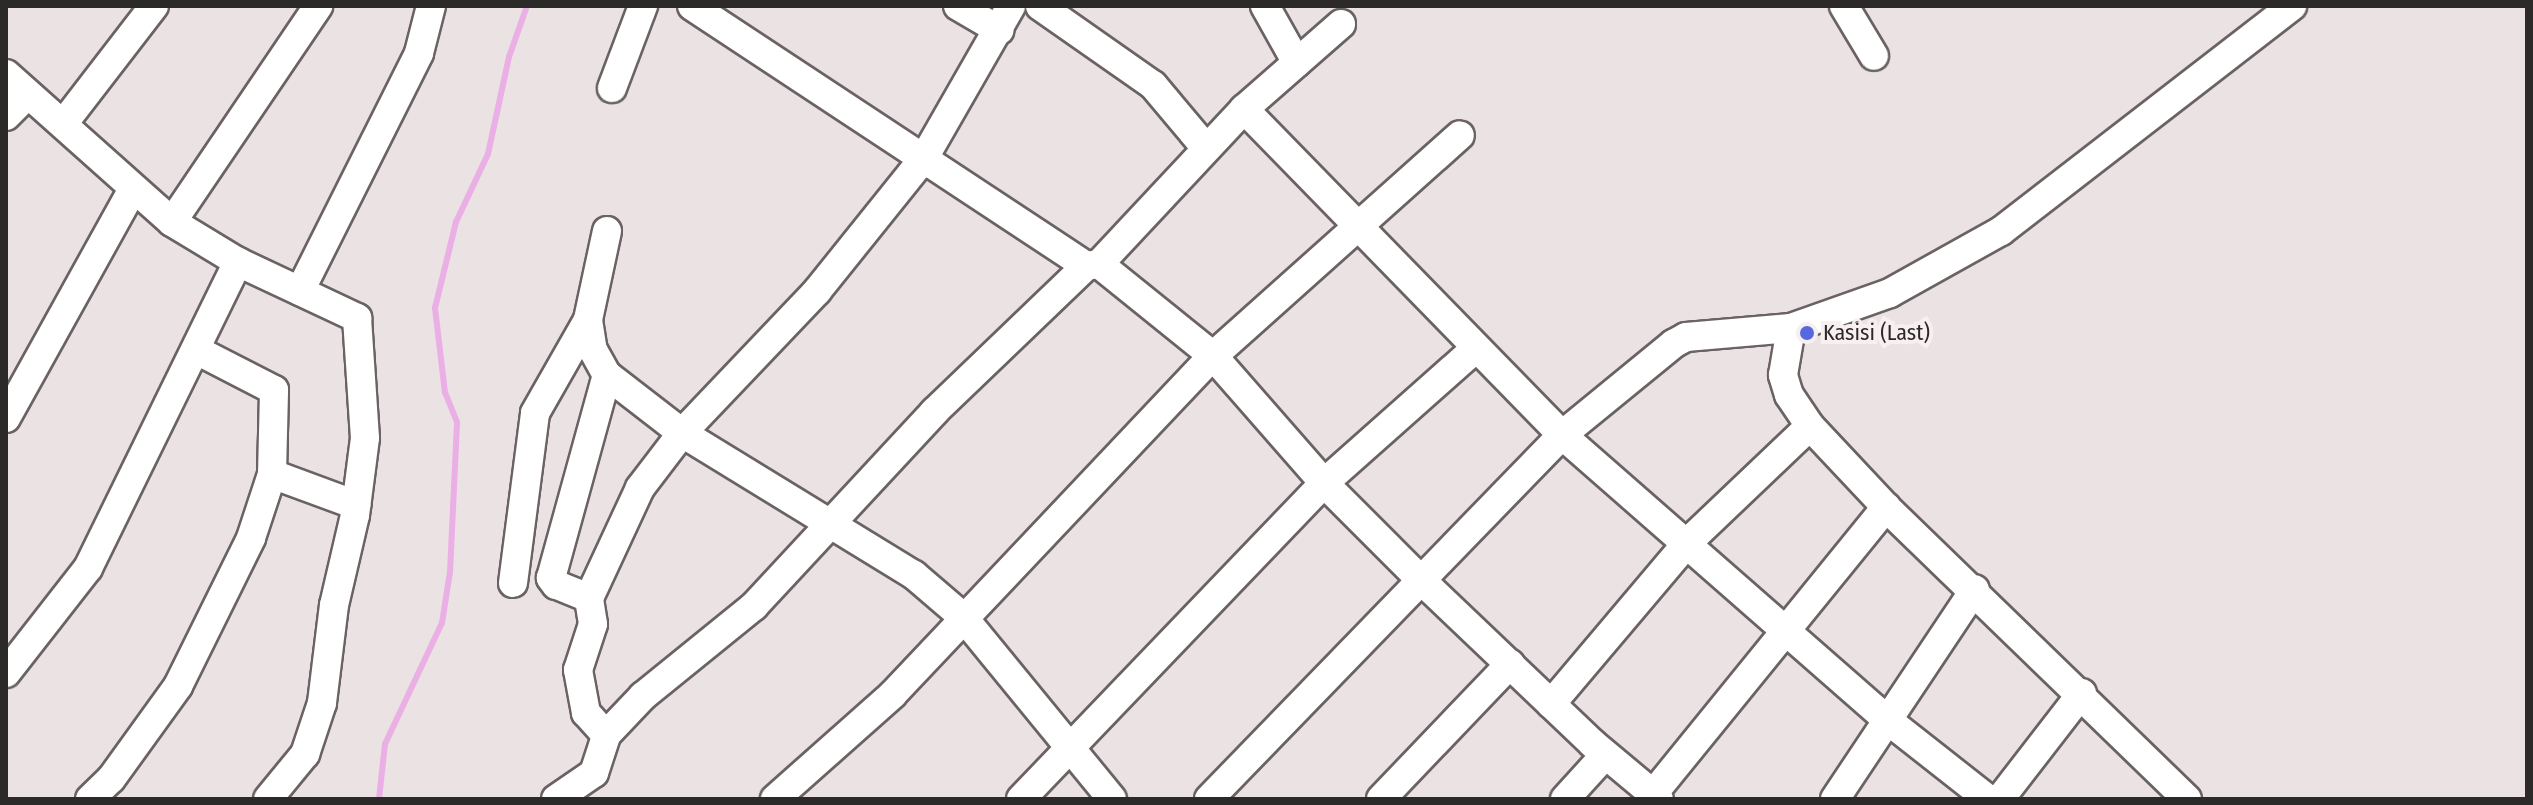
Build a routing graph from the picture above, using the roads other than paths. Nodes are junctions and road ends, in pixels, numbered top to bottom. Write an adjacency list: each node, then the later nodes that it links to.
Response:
1 (154, 6): 20 (street)
2 (318, 6): 25 (street)
3 (431, 6): 30 (street)
4 (643, 6): 16 (street)
5 (692, 6): 23 (street)
6 (958, 6): 11 (street)
7 (1040, 6): 22 (street)
8 (1265, 6): 14 (street)
9 (1844, 6): 13 (street)
10 (2292, 6): 32 (street)
11 (1005, 18): 23 (street)
12 (1341, 24): 14 (street)
13 (1874, 56)
14 (1297, 63): 18 (street)
15 (6, 74): 17 (street)
16 (612, 88)
17 (27, 95): 19 (street); 20 (street)
18 (1244, 109): 22 (street); 26 (street)
19 (6, 116)
20 (63, 124): 24 (street)
21 (1460, 135): 26 (street)
22 (1205, 147): 29 (street)
23 (924, 158): 29 (street); 39 (street)
24 (133, 189): 25 (street); 37 (street)
25 (172, 222): 28 (street)
26 (1357, 222): 33 (street); 35 (street)
27 (607, 231): 31 (street)
28 (238, 262): 30 (street); 34 (street)
29 (1092, 265): 35 (street); 45 (street)
30 (300, 291): 43 (street)
31 (588, 320): 36 (street); 48 (street)
32 (1791, 328): 38 (street); 40 (street)
33 (1474, 350): 40 (street); 42 (street)
34 (198, 351): 41 (street); 54 (street)
35 (1213, 356): 42 (street); 51 (street)
36 (607, 375): 39 (street); 50 (street)
37 (6, 418)
38 (1810, 426): 44 (street); 46 (street)
39 (682, 433): 45 (street); 50 (street)
40 (1562, 435): 46 (street); 47 (street)
41 (272, 474): 43 (street); 63 (street)
42 (1324, 483): 47 (street); 59 (street)
43 (356, 505): 64 (street)
44 (1886, 507): 49 (street); 52 (street)
45 (833, 526): 51 (street); 58 (street)
46 (1686, 544): 52 (street); 56 (street)
47 (1420, 579): 53 (street); 69 (street)
48 (513, 583)
49 (1975, 589): 55 (street); 57 (street)
50 (589, 598): 58 (street)
51 (963, 617): 59 (street); 66 (street)
52 (1784, 630): 57 (street); 61 (street)
53 (1510, 664): 56 (street); 70 (street)
54 (6, 673)
55 (2082, 693): 62 (street); 74 (street)
56 (1551, 704): 60 (street)
57 (1890, 722): 72 (street); 73 (street)
58 (606, 735): 65 (street)
59 (1071, 749): 67 (street); 68 (street)
60 (1605, 755): 61 (street); 71 (street)
61 (1656, 796)
62 (2180, 797)
63 (90, 799)
64 (268, 799)
65 (556, 799)
66 (775, 799)
67 (1021, 799)
68 (1112, 799)
69 (1209, 799)
70 (1381, 799)
71 (1565, 799)
72 (1835, 799)
73 (1988, 799)
74 (2000, 799)

